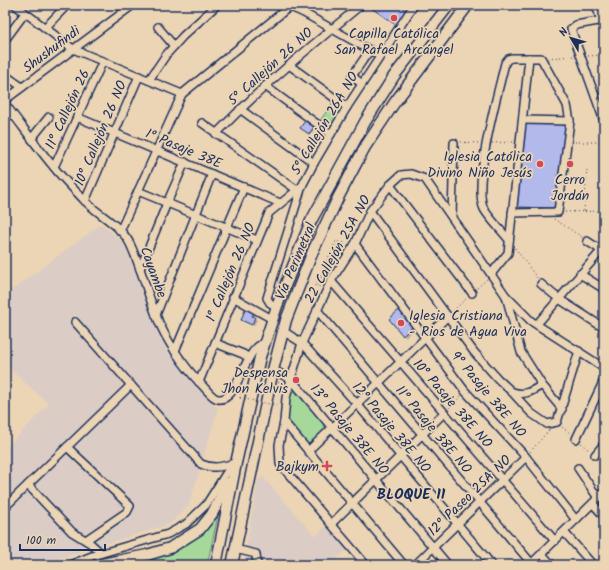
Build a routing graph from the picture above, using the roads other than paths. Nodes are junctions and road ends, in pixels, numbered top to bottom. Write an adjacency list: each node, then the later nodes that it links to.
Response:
1 (15, 5): 13 (street)
2 (67, 5): 16 (street)
3 (132, 5): 21 (street, Shushufindi)
4 (217, 5): 20 (street)
5 (309, 5): 12 (street)
6 (361, 5): 17 (street, 5° Callejón 26 NO)
7 (414, 5): 23 (street, 5° Callejón 26A NO)
8 (449, 5): 82 (highway, Vía Perimetral)
9 (468, 5): 90 (highway, Vía Perimetral)
10 (596, 5): 14 (street)
11 (290, 6): 12 (street); 33 (street)
12 (302, 12): 17 (street)
13 (25, 13): 16 (street); 19 (street)
14 (602, 20): 18 (street); 42 (street)
15 (158, 27): 20 (street)
16 (45, 28): 21 (street)
17 (332, 28): 22 (street); 26 (street, 5° Callejón 26 NO)
18 (604, 30)
19 (5, 40)
20 (174, 46): 29 (street)
21 (73, 49): 25 (street); 32 (street, Shushufindi)
22 (370, 50): 23 (street); 30 (street)
23 (380, 56): 30 (street, 5° Callejón 26A NO)
24 (529, 58): 40 (street); 41 (street); 68 (street)
25 (103, 61): 28 (street); 39 (street, 11° Callejón 26)
26 (289, 65): 31 (street, 5° Callejón 26 NO); 36 (street)
27 (5, 75): 32 (street)
28 (139, 76): 29 (street); 44 (street, 10° Callejón 26 NO)
29 (149, 80): 33 (street)
30 (362, 84): 36 (street, 5° Callejón 26A NO)
31 (265, 86): 37 (street, 5° Callejón 26 NO); 46 (street)
32 (22, 87): 34 (street, Shushufindi)
33 (182, 94): 49 (street)
34 (5, 100)
35 (5, 104): 47 (street, Cayambe)
36 (348, 107): 46 (street, 5° Callejón 26A NO)
37 (240, 109): 45 (street, 5° Callejón 26 NO); 51 (street)
38 (49, 117): 47 (street)
39 (77, 117): 44 (street, 1° Pasaje 38E); 52 (street, 11° Callejón 26)
40 (523, 120): 41 (street); 62 (street)
41 (570, 121): 62 (street)
42 (604, 121)
43 (202, 123): 45 (street)
44 (115, 133): 49 (street, 1° Pasaje 38E); 58 (street, 10° Callejón 26 NO)
45 (216, 134): 56 (street)
46 (331, 134): 51 (street, 5° Callejón 26A NO)
47 (32, 138): 52 (street, Cayambe)
48 (454, 143): 64 (street)
49 (156, 150): 50 (street, 1° Pasaje 38E); 57 (street)
50 (185, 162): 53 (street, 1° Pasaje 38E); 60 (street)
51 (314, 163): 56 (street, 5° Callejón 26A NO)
52 (54, 168): 58 (street, Cayambe)
53 (212, 174): 55 (street, 1° Pasaje 38E); 63 (street)
54 (390, 185): 61 (street, 22 Callejón 25A NO); 64 (street, 22 Callejón 25A NO); 78 (street)
55 (244, 187): 59 (street, 1° Pasaje 38E); 65 (street)
56 (300, 188): 59 (street, 1° Callejón 26 NO); 82 (street, 5° Callejón 26A NO)
57 (138, 191): 60 (street); 66 (street)
58 (85, 201): 66 (street, Cayambe)
59 (280, 203): 67 (street, 1° Callejón 26 NO)
60 (167, 204): 63 (street); 72 (street)
61 (370, 211): 70 (street, 22 Callejón 25A NO); 85 (street)
62 (512, 213): 68 (street)
63 (196, 215): 65 (street); 84 (street)
64 (452, 217): 73 (street, 22 Callejón 25A NO)
65 (227, 228): 67 (street); 95 (street)
66 (120, 230): 72 (street, Cayambe)
67 (256, 240): 80 (street, 1° Callejón 26 NO)
68 (509, 240): 73 (street)
69 (587, 241): 71 (street)
70 (355, 244): 75 (street, 22 Callejón 25A NO); 91 (street, 9° Pasaje 38E NO)
71 (603, 251): 74 (street)
72 (140, 269): 84 (street, Cayambe)
73 (491, 274): 79 (street, 22 Callejón 25A NO)
74 (580, 274): 77 (street); 81 (street)
75 (331, 281): 83 (street, 22 Callejón 25A NO); 98 (street, 10° Pasaje 38E NO)
76 (541, 284): 81 (street)
77 (604, 289)
78 (472, 293)
79 (506, 296): 88 (street, 22 Callejón 25A NO); 105 (street)
80 (233, 297): 86 (street); 92 (street, 1° Callejón 26 NO)
81 (559, 299): 88 (street); 89 (street)
82 (277, 306): 86 (highway, Vía Perimetral)
83 (317, 310): 94 (street, 22 Callejón 25A NO); 104 (street, 11° Pasaje 38E NO)
84 (156, 315): 95 (street, Cayambe)
85 (448, 316): 91 (street); 107 (street)
86 (272, 319): 93 (highway, Vía Perimetral)
87 (75, 322): 106 (street)
88 (537, 324): 96 (street, 22 Callejón 25A NO)
89 (604, 328)
90 (283, 331): 94 (street, 12° Pasaje 38E NO); 100 (highway, Vía Perimetral)
91 (426, 338): 98 (street); 120 (street, 9° Pasaje 38E NO)
92 (215, 343): 97 (street); 103 (street, 1° Callejón 26 NO)
93 (264, 343): 97 (street, Cayambe); 121 (highway, Vía Perimetral)
94 (302, 343): 101 (street, 22 Callejón 25A NO); 108 (street, 12° Pasaje 38E NO)
95 (175, 351): 103 (street, Cayambe)
96 (579, 351): 99 (street, 22 Callejón 25A NO); 109 (street)
97 (249, 358): 103 (street, Cayambe)
98 (401, 362): 104 (street); 110 (street, 10° Pasaje 38E NO)
99 (604, 368)
100 (277, 372): 101 (street, 13° Pasaje 38E NO); 139 (highway, Vía Perimetral)
101 (291, 379): 111 (street, 22 Callejón 25A NO); 112 (street, 13° Pasaje 38E NO)
102 (604, 380): 114 (street)
103 (199, 382)
104 (378, 383): 108 (street); 113 (street, 11° Pasaje 38E NO)
105 (542, 385): 107 (street); 109 (street)
106 (131, 386): 116 (street); 121 (street)
107 (511, 391): 109 (street)
108 (357, 404): 112 (street); 119 (street, 12° Pasaje 38E NO)
109 (562, 409)
110 (444, 413): 113 (street); 124 (street, 10° Pasaje 38E NO)
111 (284, 422): 117 (street); 133 (street, 22 Callejón 25A NO)
112 (332, 428): 117 (street); 123 (street, 13° Pasaje 38E NO)
113 (422, 434): 119 (street); 128 (street, 11° Pasaje 38E NO)
114 (576, 439)
115 (604, 444): 118 (street)
116 (68, 447): 125 (street); 136 (street)
117 (308, 451): 129 (street)
118 (595, 455)
119 (400, 456): 123 (street); 134 (street, 12° Pasaje 38E NO)
120 (526, 457): 124 (street, 12° Paseo 25A NO); 132 (street, 9° Pasaje 38E NO)
121 (234, 466): 140 (street); 144 (highway); 145 (highway, Vía Perimetral)
122 (578, 468): 127 (street)
123 (376, 480): 129 (street); 138 (street, 13° Pasaje 38E NO)
124 (502, 480): 128 (street, 12° Paseo 25A NO); 137 (street, 10° Pasaje 38E NO)
125 (28, 485): 130 (street); 136 (street)
126 (604, 492): 127 (street)
127 (596, 501): 131 (street); 132 (street)
128 (480, 502): 134 (street, 12° Paseo 25A NO); 142 (street, 11° Pasaje 38E NO)
129 (352, 503): 133 (street); 149 (street)
130 (5, 507)
131 (604, 516)
132 (576, 520): 135 (street)
133 (331, 524): 148 (street, 22 Callejón 25A NO)
134 (457, 524): 138 (street, 12° Paseo 25A NO); 152 (street, 12° Pasaje 38E NO)
135 (564, 532): 137 (street); 154 (street)
136 (86, 540): 140 (street)
137 (555, 541): 141 (street)
138 (433, 547): 150 (street, 12° Paseo 25A NO); 151 (street, 13° Pasaje 38E NO)
139 (235, 549): 146 (highway, Vía Perimetral); 147 (street)
140 (101, 553): 143 (street)
141 (542, 554): 142 (street); 153 (street)
142 (531, 564)
143 (70, 565)
144 (96, 565)
145 (216, 565)
146 (232, 565)
147 (257, 565)
148 (366, 565)
149 (404, 565)
150 (415, 565)
151 (448, 565)
152 (492, 565)
153 (552, 565)
154 (593, 565)

